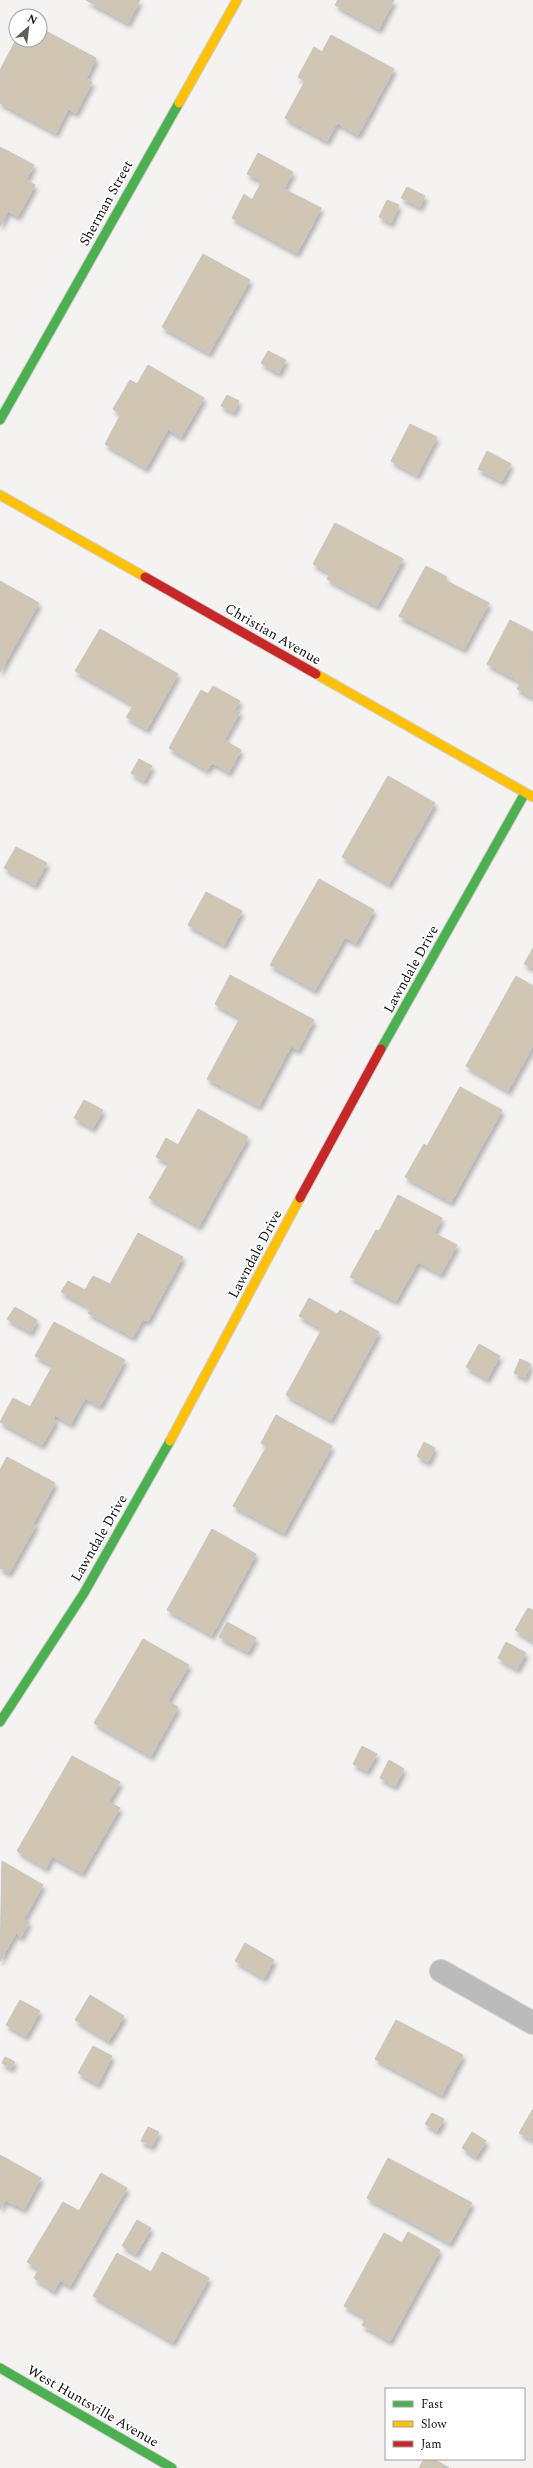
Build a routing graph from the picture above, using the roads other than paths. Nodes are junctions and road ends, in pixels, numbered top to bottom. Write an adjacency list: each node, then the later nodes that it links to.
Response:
1 (237, 0): 2 (street, Sherman Street)
2 (0, 420)
3 (0, 495): 4 (street, Christian Avenue)
4 (529, 795): 5 (street, Lawndale Drive)
5 (0, 1722)
6 (441, 1971): 7 (street)
7 (533, 2024)
8 (0, 2368): 9 (street, West Huntsville Avenue)
9 (167, 2467)

